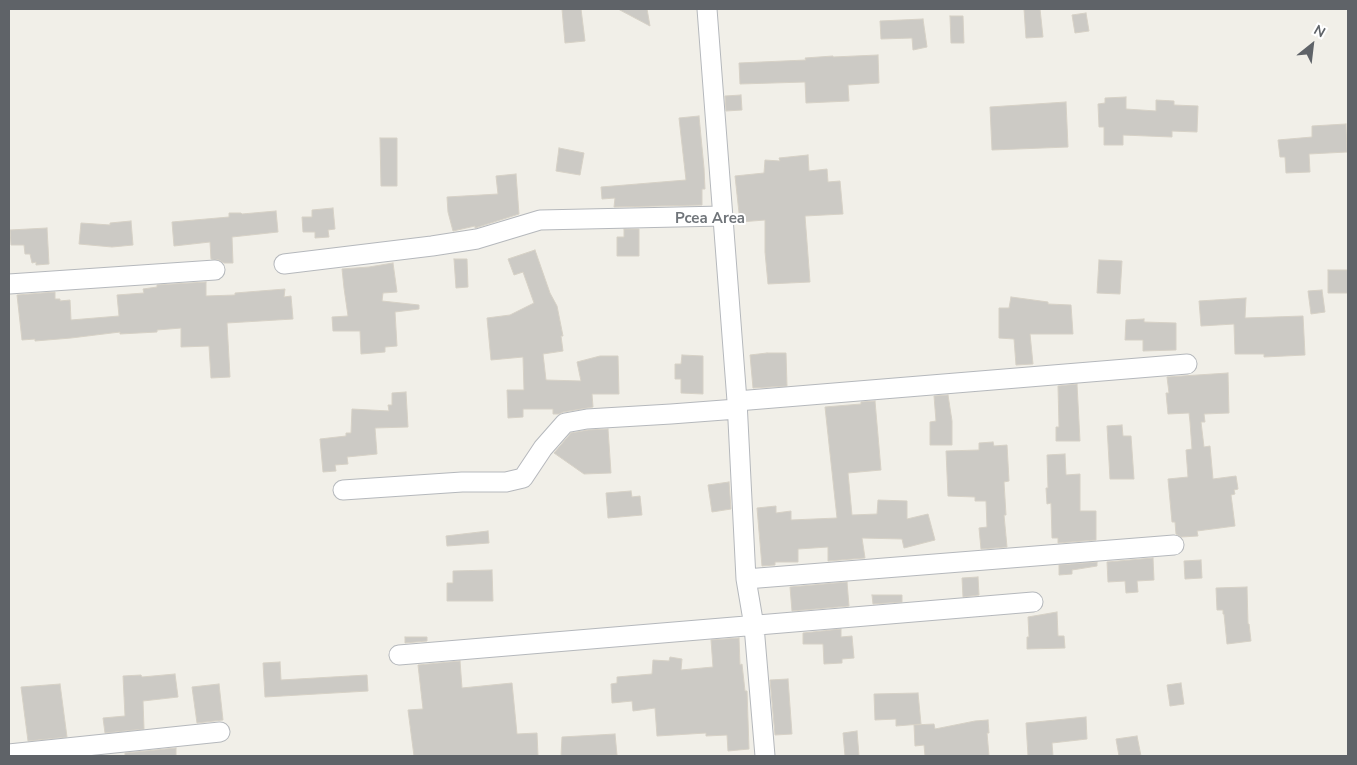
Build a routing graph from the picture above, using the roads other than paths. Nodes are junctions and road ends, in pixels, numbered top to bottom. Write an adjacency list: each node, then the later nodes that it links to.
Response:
1 (707, 9): 2 (street)
2 (724, 216): 3 (street); 7 (street)
3 (284, 264)
4 (215, 270): 5 (street)
5 (9, 284)
6 (1186, 364): 7 (street)
7 (737, 405): 8 (street); 10 (street)
8 (343, 490)
9 (1174, 544): 10 (street)
10 (746, 578): 12 (street)
11 (1033, 602): 12 (street)
12 (754, 626): 13 (street); 16 (street)
13 (398, 655)
14 (220, 732): 15 (street)
15 (9, 754)
16 (765, 756)

